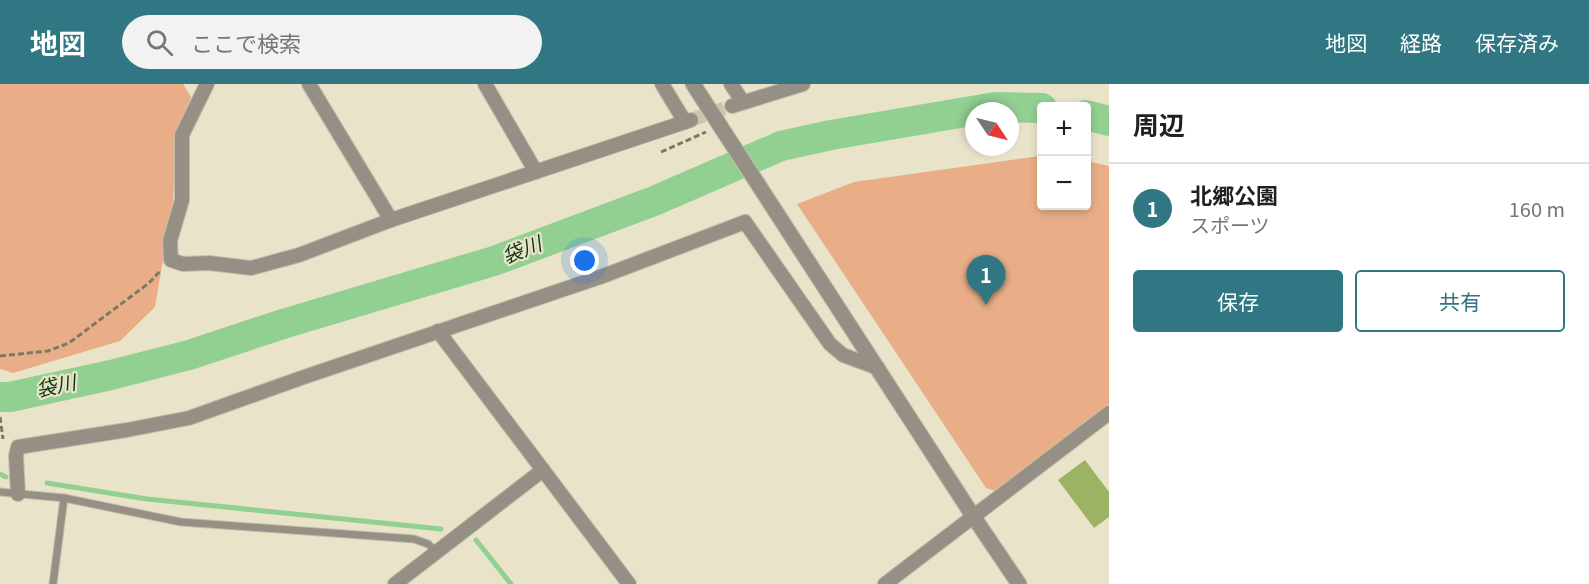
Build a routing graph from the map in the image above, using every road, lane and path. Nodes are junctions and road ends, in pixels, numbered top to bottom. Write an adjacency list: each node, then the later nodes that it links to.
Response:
1 (207, 84): 12 (street)
2 (309, 84): 11 (street)
3 (485, 84): 10 (street)
4 (662, 84): 10 (street)
5 (693, 84): 8 (street)
6 (731, 84): 7 (street)
7 (803, 84)
8 (716, 131): 9 (path); 15 (street)
9 (662, 153)
10 (536, 172): 11 (street)
11 (391, 220): 12 (street)
12 (171, 260): 14 (path)
13 (438, 331): 15 (street); 19 (street); 21 (street)
14 (0, 356)
15 (878, 368): 23 (street)
16 (0, 417): 18 (path)
17 (1107, 419): 23 (street)
18 (2, 437)
19 (543, 470): 24 (street); 27 (street)
20 (0, 492): 21 (lane)
21 (18, 495): 22 (lane)
22 (64, 498): 24 (lane); 26 (lane)
23 (973, 516): 28 (street); 29 (street)
24 (437, 552): 25 (street)
25 (398, 583)
26 (53, 584)
27 (629, 584)
28 (885, 584)
29 (1019, 584)

